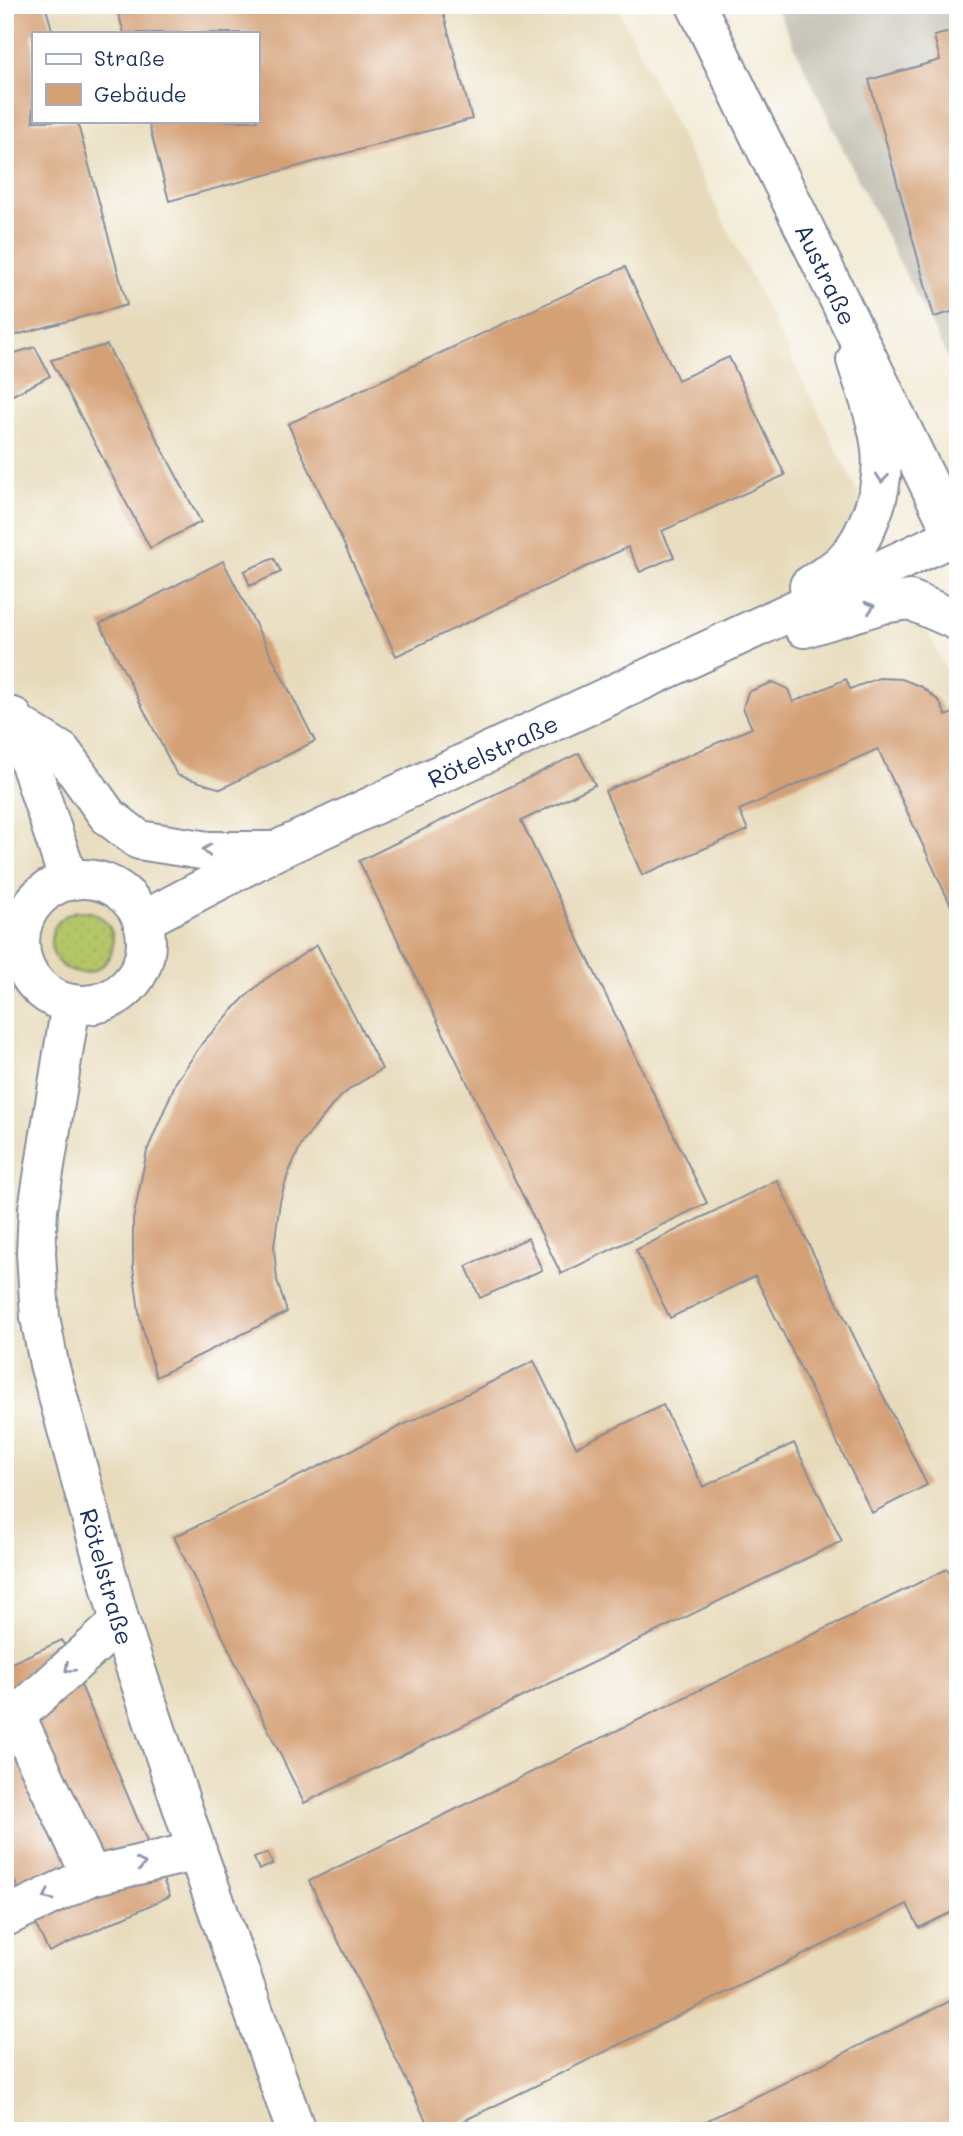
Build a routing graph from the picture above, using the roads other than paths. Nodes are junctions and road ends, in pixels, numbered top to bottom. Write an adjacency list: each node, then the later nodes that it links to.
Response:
1 (696, 5): 2 (street, Austraße)
2 (835, 294): 3 (street, Austraße); 5 (street, Rötelstraße, one-way to 5)
3 (956, 538): 5 (street, Rötelstraße)
4 (958, 621): 5 (street, Rötelstraße, one-way to 4)
5 (719, 645): 7 (street, Rötelstraße)
6 (11, 716): 7 (street, Rötelstraße, one-way to 6); 8 (street)
7 (275, 851): 9 (street, Rötelstraße)
8 (69, 881): 9 (street); 10 (street)
9 (142, 921): 10 (street)
10 (71, 1004): 11 (street, Rötelstraße)
11 (120, 1622): 12 (street, Rötelstraße); 13 (street, one-way to 13)
12 (197, 1851): 13 (street, one-way to 12); 15 (street, Rötelstraße)
13 (91, 1876): 14 (street, one-way to 14)
14 (5, 1917)
15 (296, 2131)

